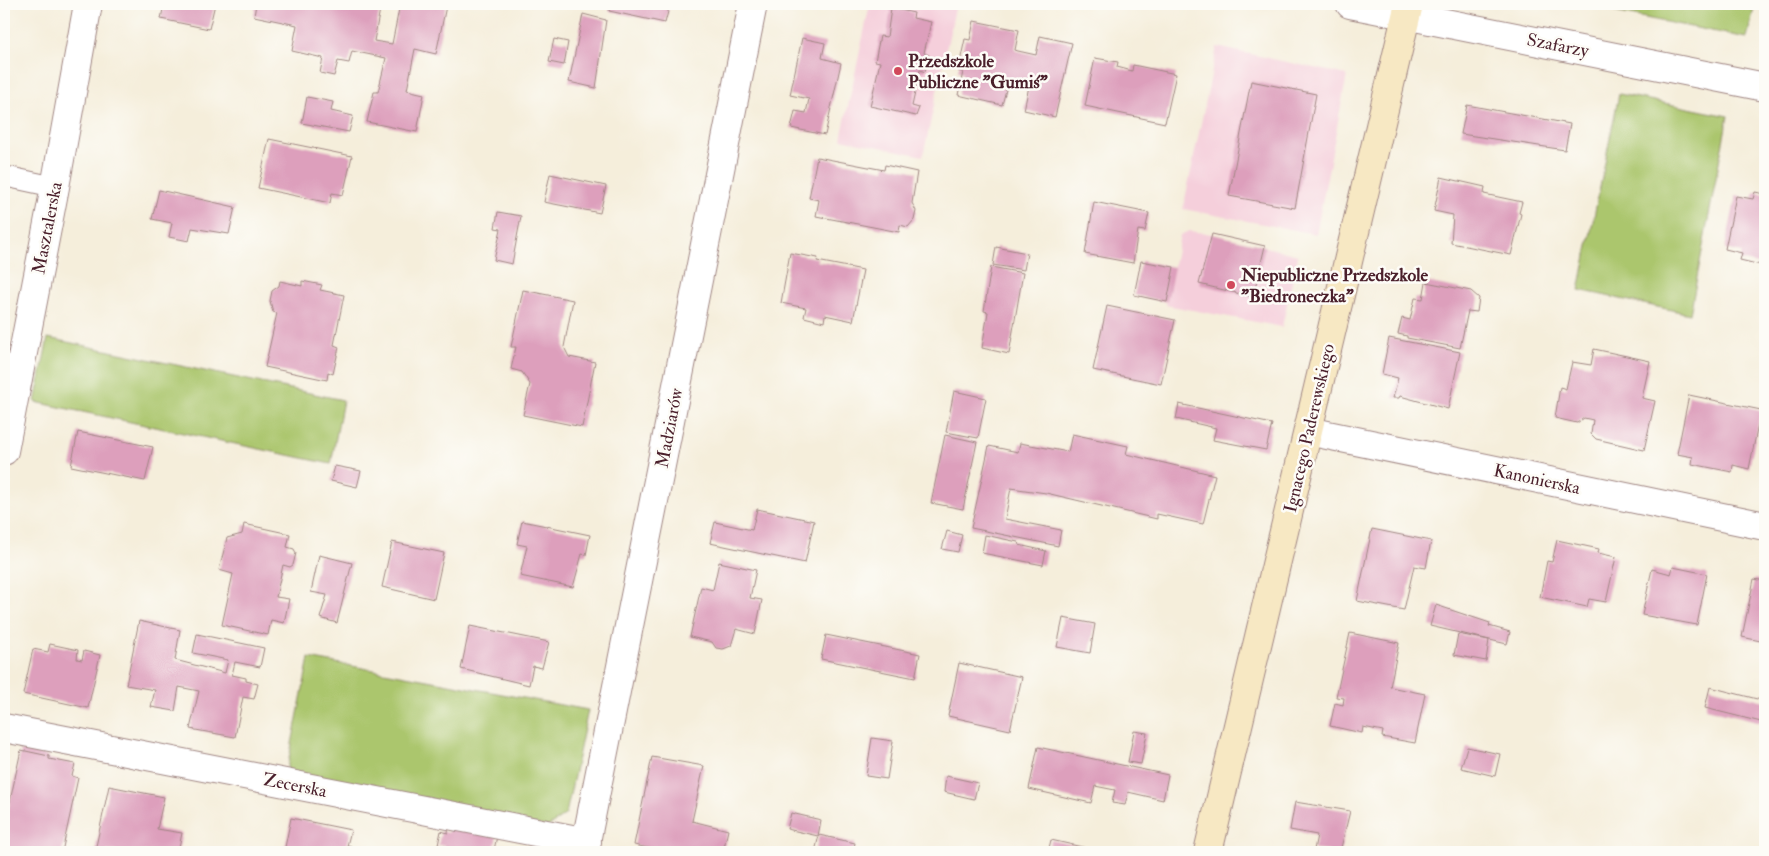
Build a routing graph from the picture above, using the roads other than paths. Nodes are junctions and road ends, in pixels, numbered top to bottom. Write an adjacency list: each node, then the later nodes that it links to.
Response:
1 (88, 4): 7 (street, Masztalerska)
2 (753, 4): 12 (street, Madziarów)
3 (1350, 4): 4 (street, Szafarzy)
4 (1408, 10): 5 (street, Szafarzy); 8 (street, Ignacego Paderewskiego)
5 (1765, 87)
6 (4, 176): 7 (lane)
7 (55, 187): 9 (street, Masztalerska)
8 (1308, 430): 10 (street, Kanonierska); 13 (street, Ignacego Paderewskiego)
9 (4, 451)
10 (1765, 526)
11 (4, 728): 12 (street, Zecerska)
12 (586, 847)
13 (1208, 852)

